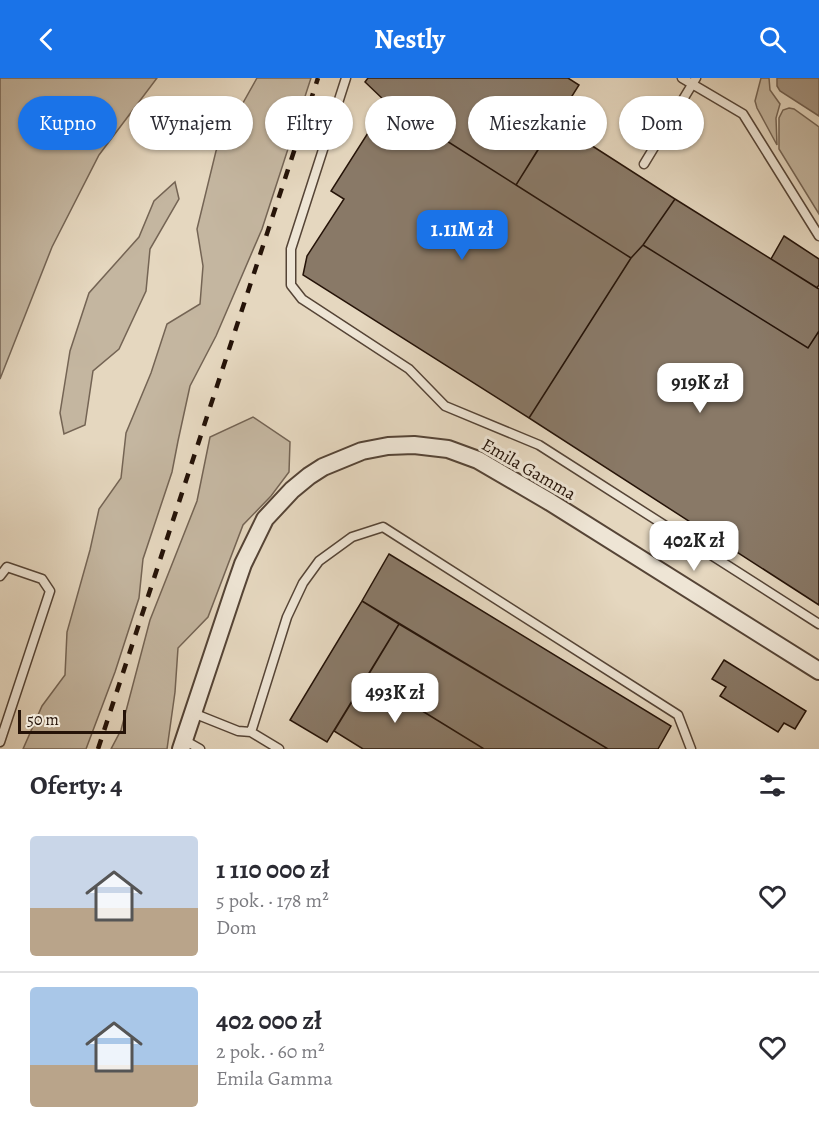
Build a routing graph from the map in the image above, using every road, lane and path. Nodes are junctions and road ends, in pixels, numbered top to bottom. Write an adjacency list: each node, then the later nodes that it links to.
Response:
1 (346, 78): 7 (lane)
2 (682, 78): 3 (lane)
3 (694, 81): 4 (lane); 5 (lane)
4 (644, 164)
5 (819, 235)
6 (0, 576): 11 (lane)
7 (819, 624)
8 (819, 671): 9 (street, Emila Gamma)
9 (193, 713): 10 (lane); 12 (street, Emila Gamma)
10 (251, 732): 14 (lane); 15 (lane)
11 (0, 742)
12 (183, 745): 13 (lane)
13 (200, 749)
14 (279, 749)
15 (691, 749)

